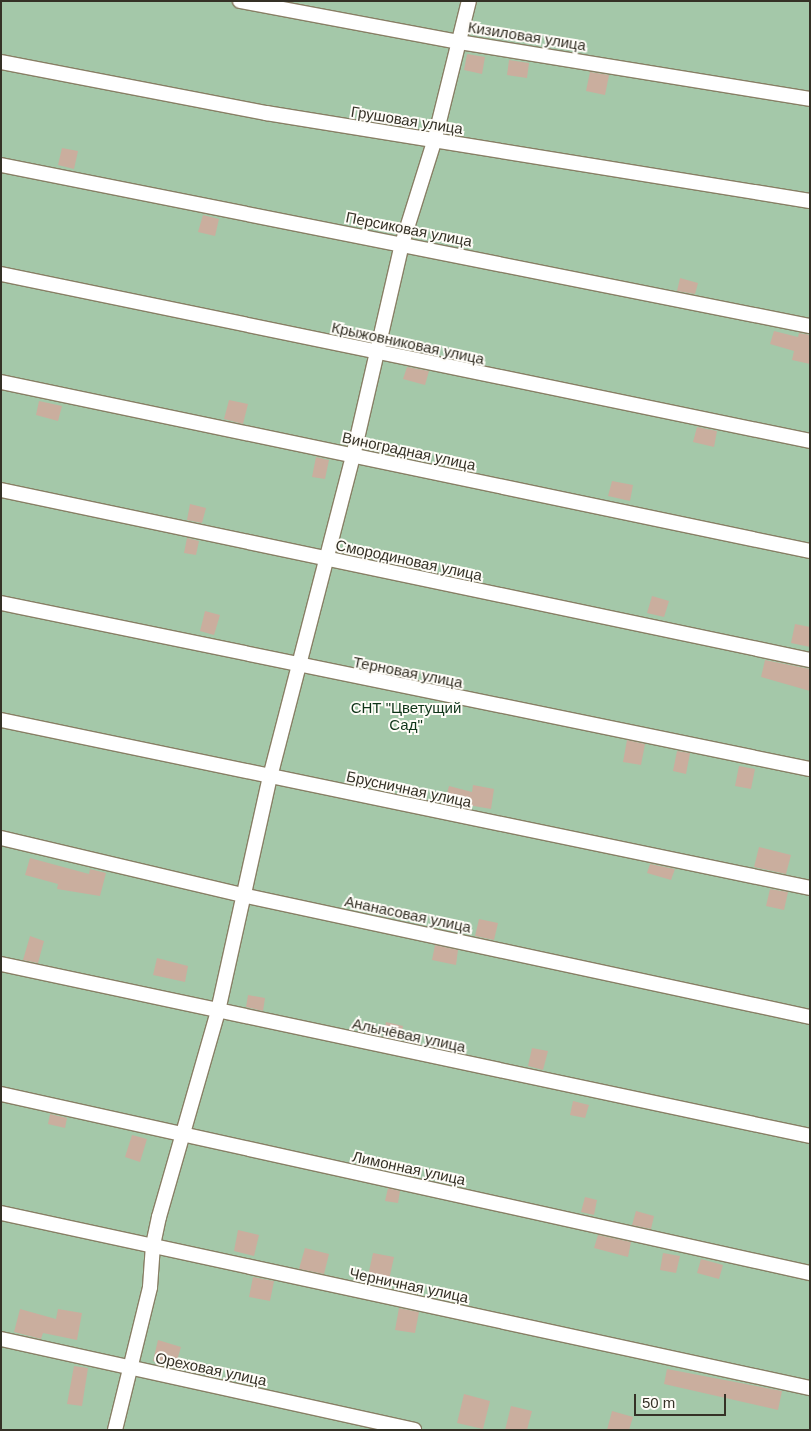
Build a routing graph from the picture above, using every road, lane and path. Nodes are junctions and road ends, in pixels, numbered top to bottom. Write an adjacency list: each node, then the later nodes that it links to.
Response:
1 (240, 1): 3 (street, Кизиловая улица)
2 (469, 1): 3 (street)
3 (460, 42): 5 (street, Кизиловая улица); 6 (street)
4 (1, 62): 6 (street, Грушовая улица)
5 (810, 99)
6 (434, 142): 8 (street, Грушовая улица); 9 (street)
7 (1, 166): 9 (street, Персиковая улица)
8 (810, 201)
9 (402, 244): 11 (street, Персиковая улица); 12 (street)
10 (1, 274): 12 (street, Крыжовниковая улица)
11 (810, 326)
12 (376, 353): 14 (street, Крыжовниковая улица); 15 (street)
13 (1, 382): 15 (street, Виноградная улица)
14 (810, 440)
15 (353, 456): 17 (street, Виноградная улица); 18 (street)
16 (1, 490): 18 (street, Смородиновая улица)
17 (810, 551)
18 (325, 559): 20 (street, Смородиновая улица); 21 (street)
19 (1, 603): 21 (street, Терновая улица)
20 (810, 660)
21 (297, 666): 23 (street, Терновая улица); 24 (street)
22 (1, 720): 24 (street, Брусничная улица)
23 (810, 769)
24 (270, 777): 26 (street, Брусничная улица); 27 (street)
25 (1, 838): 27 (street, Ананасовая улица)
26 (810, 888)
27 (242, 895): 29 (street); 30 (street, Ананасовая улица)
28 (1, 964): 29 (street, Алычёвая улица)
29 (218, 1011): 32 (street); 33 (street, Алычёвая улица)
30 (810, 1017)
31 (1, 1094): 32 (street, Лимонная улица)
32 (183, 1135): 35 (street); 36 (street, Лимонная улица)
33 (810, 1136)
34 (1, 1213): 35 (street, Черничная улица)
35 (153, 1245): 38 (street); 39 (street, Черничная улица)
36 (810, 1273)
37 (1, 1339): 38 (street, Ореховая улица)
38 (130, 1368): 40 (street); 41 (street, Ореховая улица)
39 (810, 1388)
40 (114, 1430)
41 (414, 1430)

